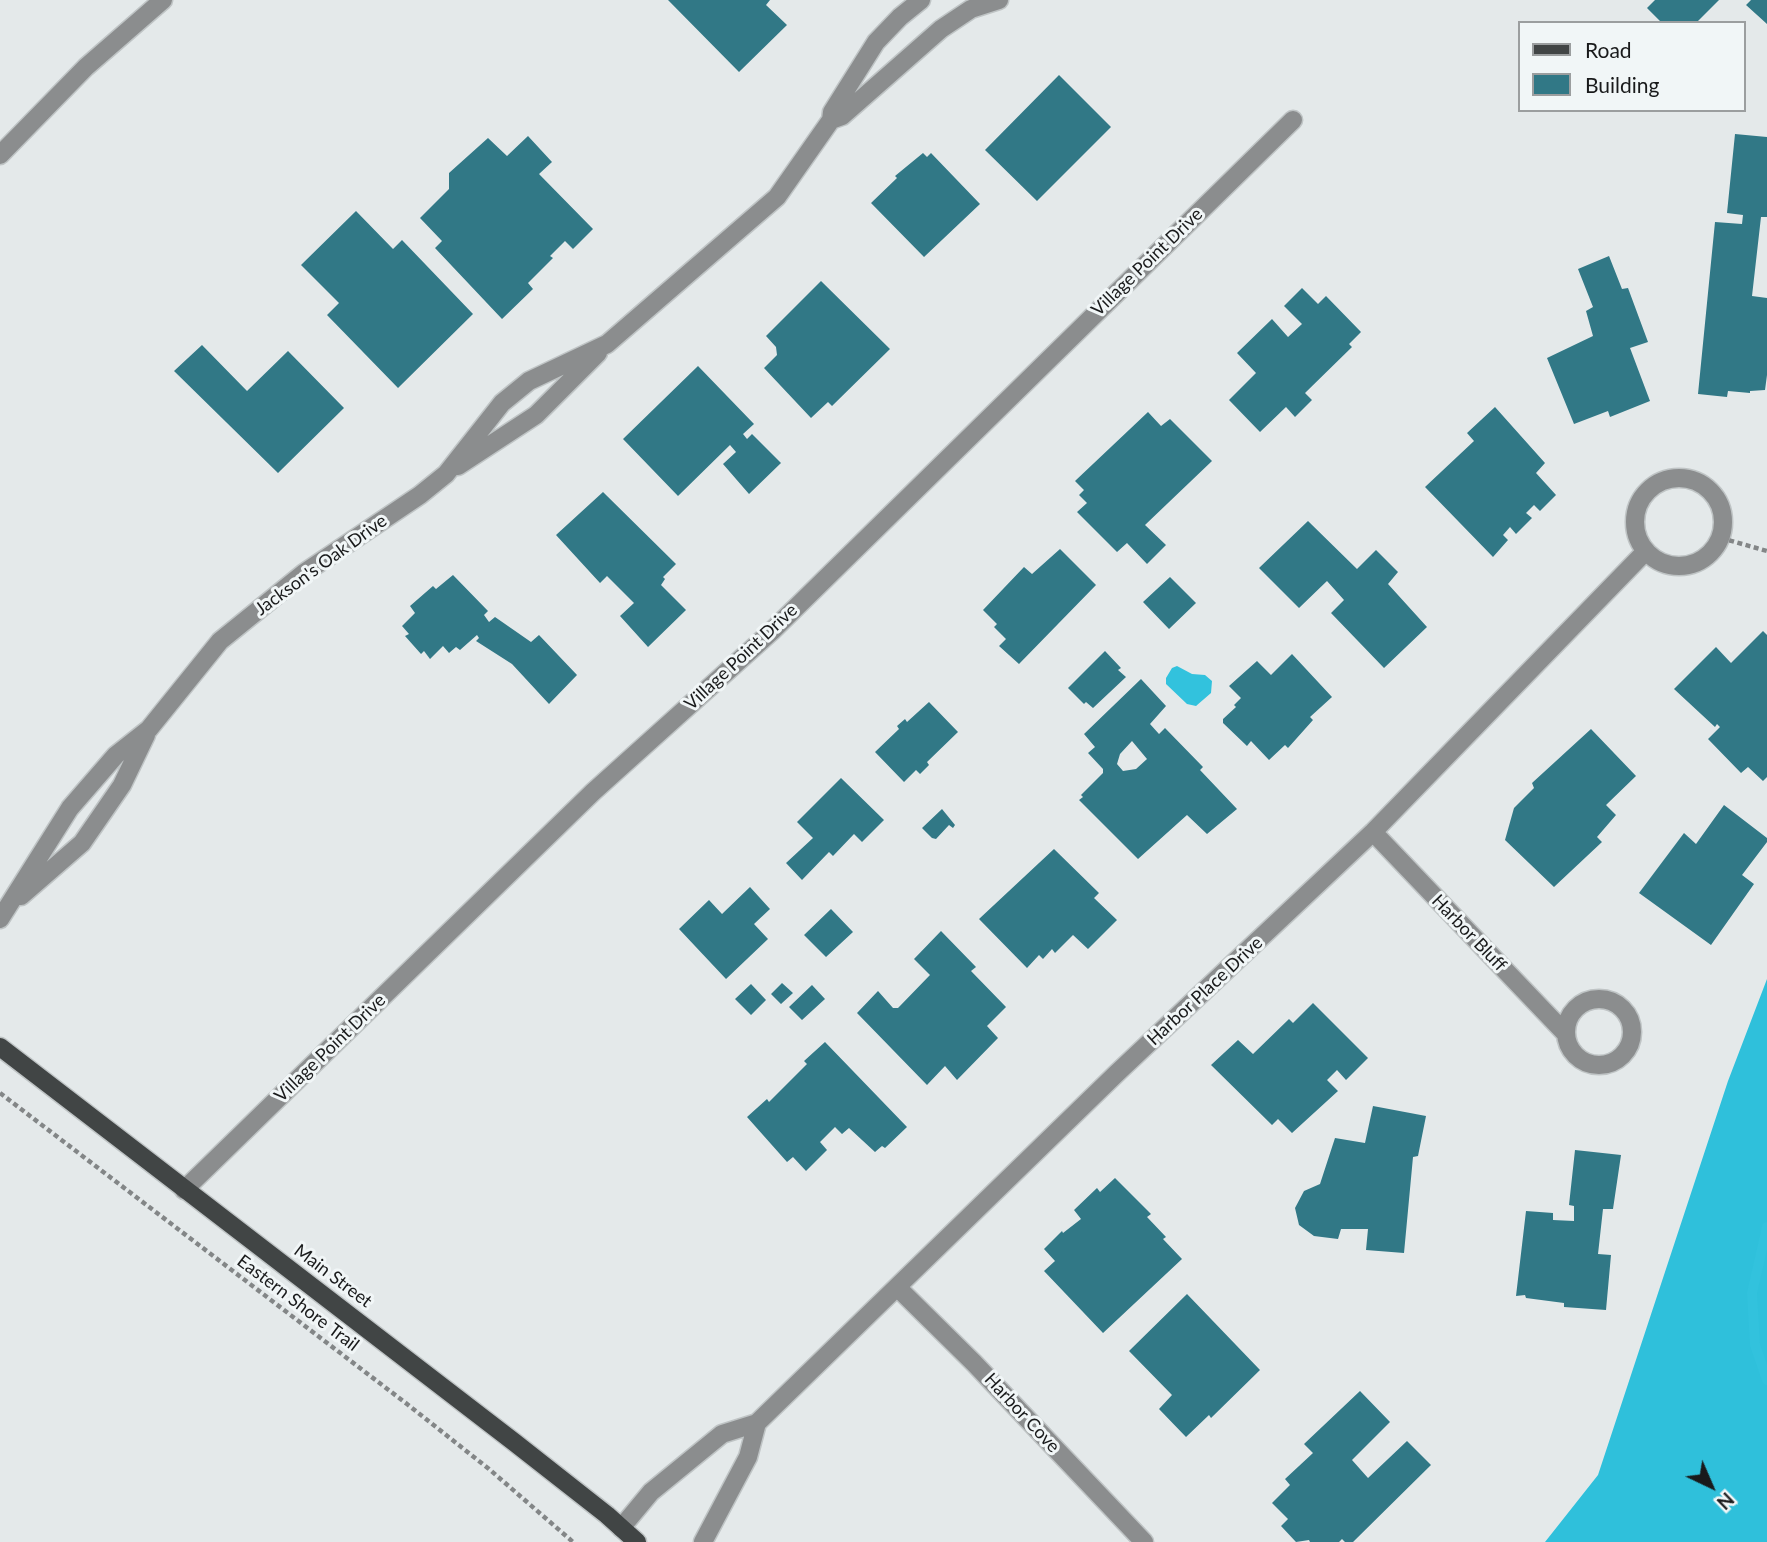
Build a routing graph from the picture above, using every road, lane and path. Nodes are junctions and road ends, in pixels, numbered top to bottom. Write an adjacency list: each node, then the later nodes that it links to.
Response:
1 (163, 0): 6 (street)
2 (921, 0): 4 (street, Jackson's Oak Drive)
3 (999, 0): 4 (street, Jackson's Oak Drive)
4 (831, 120): 7 (street, Jackson's Oak Drive)
5 (1293, 120): 18 (street, Village Point Drive)
6 (0, 155)
7 (607, 344): 8 (street, Jackson's Oak Drive); 8 (street, Jackson's Oak Drive)
8 (446, 474): 12 (street, Jackson's Oak Drive)
9 (1721, 538): 10 (path); 11 (street); 11 (street)
10 (1767, 551)
11 (1646, 552): 13 (street, Harbor Place Drive)
12 (149, 729): 14 (street, Jackson's Oak Drive); 14 (street, Jackson's Oak Drive)
13 (1373, 832): 15 (street, Harbor Bluff); 19 (street, Harbor Place Drive)
14 (3, 914)
15 (1565, 1033)
16 (0, 1047): 18 (main road, Main Street)
17 (0, 1093): 22 (path, Eastern Shore Trail)
18 (184, 1190): 21 (main road, Main Street)
19 (897, 1287): 20 (street, Harbor Place Drive); 25 (street, Harbor Cove)
20 (758, 1423): 21 (street, Harbor Place Drive); 24 (street, Harbor Place Drive)
21 (621, 1528): 23 (main road, Main Street)
22 (573, 1542)
23 (637, 1542)
24 (703, 1542)
25 (1144, 1542)

